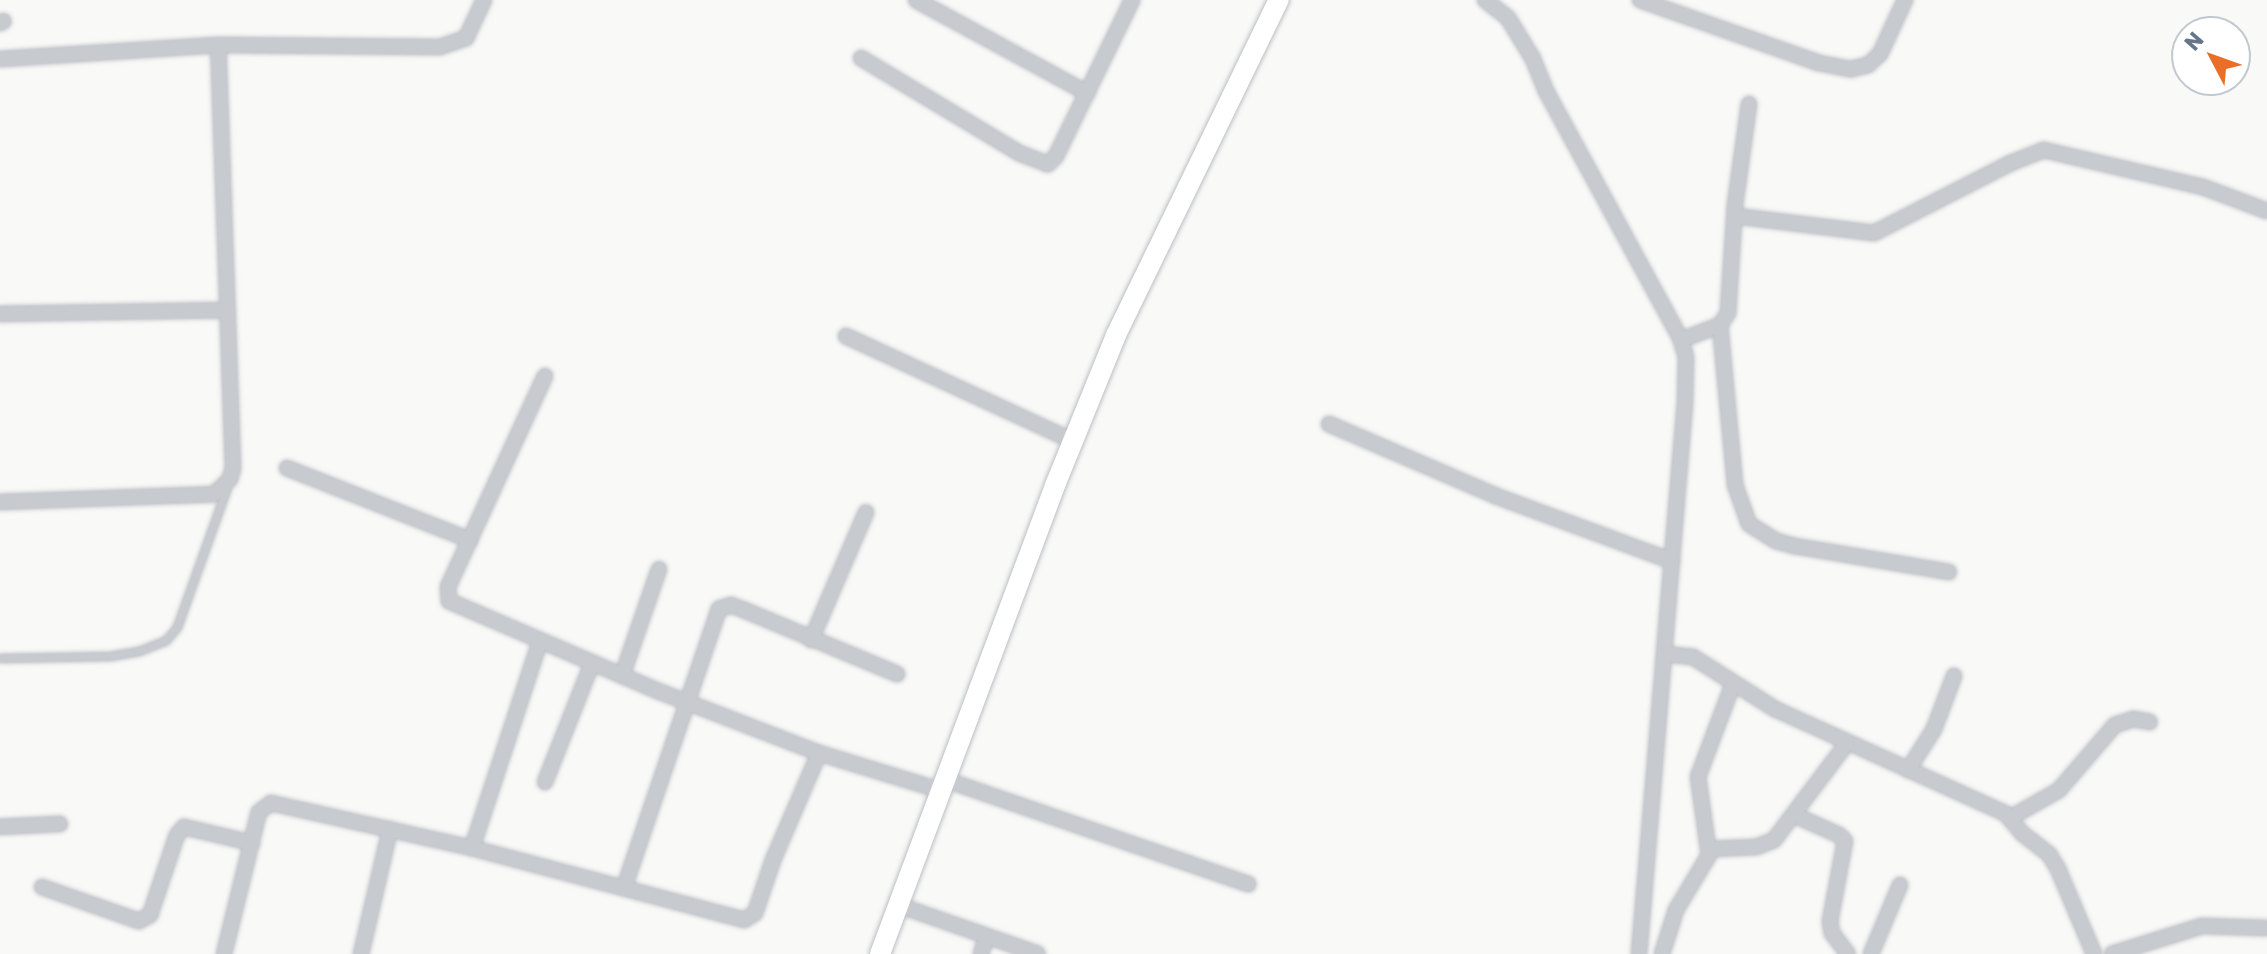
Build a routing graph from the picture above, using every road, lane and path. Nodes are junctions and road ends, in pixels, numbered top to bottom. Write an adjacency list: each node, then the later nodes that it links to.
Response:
1 (484, 0): 8 (street)
2 (916, 0): 11 (street)
3 (1132, 0): 11 (street)
4 (1279, 0): 22 (main road)
5 (1485, 0): 19 (street)
6 (1640, 0): 7 (street)
7 (1905, 0)
8 (218, 45): 10 (street); 15 (street)
9 (861, 58): 11 (street)
10 (0, 59)
11 (1087, 93)
12 (1749, 104): 14 (street)
13 (2267, 211): 14 (street)
14 (1735, 216): 17 (street)
15 (227, 310): 16 (street); 24 (street)
16 (0, 314)
17 (1720, 325): 19 (street); 30 (street)
18 (846, 336): 22 (street)
19 (1681, 340): 28 (street)
20 (545, 376): 27 (street)
21 (1329, 424): 28 (street)
22 (1073, 441): 46 (main road)
23 (287, 468): 27 (street)
24 (230, 479): 25 (street); 34 (lane)
25 (0, 502)
26 (866, 512): 31 (street)
27 (470, 540): 32 (street)
28 (1672, 561): 33 (street)
29 (659, 569): 37 (street)
30 (1949, 572)
31 (811, 640): 36 (street); 40 (street)
32 (540, 641): 35 (street); 53 (street)
33 (1667, 654): 39 (street); 67 (street)
34 (0, 658)
35 (592, 663): 37 (street); 45 (street)
36 (897, 674)
37 (622, 676): 40 (street)
38 (1954, 676): 44 (street)
39 (1733, 684): 42 (street); 54 (street)
40 (688, 703): 43 (street); 58 (street)
41 (2150, 722): 48 (street)
42 (1847, 743): 44 (street); 47 (street)
43 (819, 753): 46 (street); 58 (street)
44 (1908, 770): 48 (street)
45 (545, 782)
46 (941, 785): 55 (street); 59 (main road)
47 (1794, 815): 54 (street); 69 (street)
48 (2010, 818): 71 (street)
49 (60, 824): 50 (street)
50 (0, 827)
51 (390, 829): 52 (street); 53 (street); 63 (street)
52 (252, 843): 57 (street); 62 (street)
53 (472, 848): 58 (street)
54 (1710, 849): 68 (street)
55 (1248, 884)
56 (1900, 885): 70 (street)
57 (42, 887)
58 (624, 888)
59 (898, 905): 61 (street); 64 (main road)
60 (2267, 928): 72 (street)
61 (987, 936): 65 (street); 66 (street)
62 (224, 954)
63 (361, 954)
64 (880, 954)
65 (981, 954)
66 (1038, 954)
67 (1639, 954)
68 (1662, 954)
69 (1848, 954)
70 (1871, 954)
71 (2094, 954)
72 (2112, 954)

